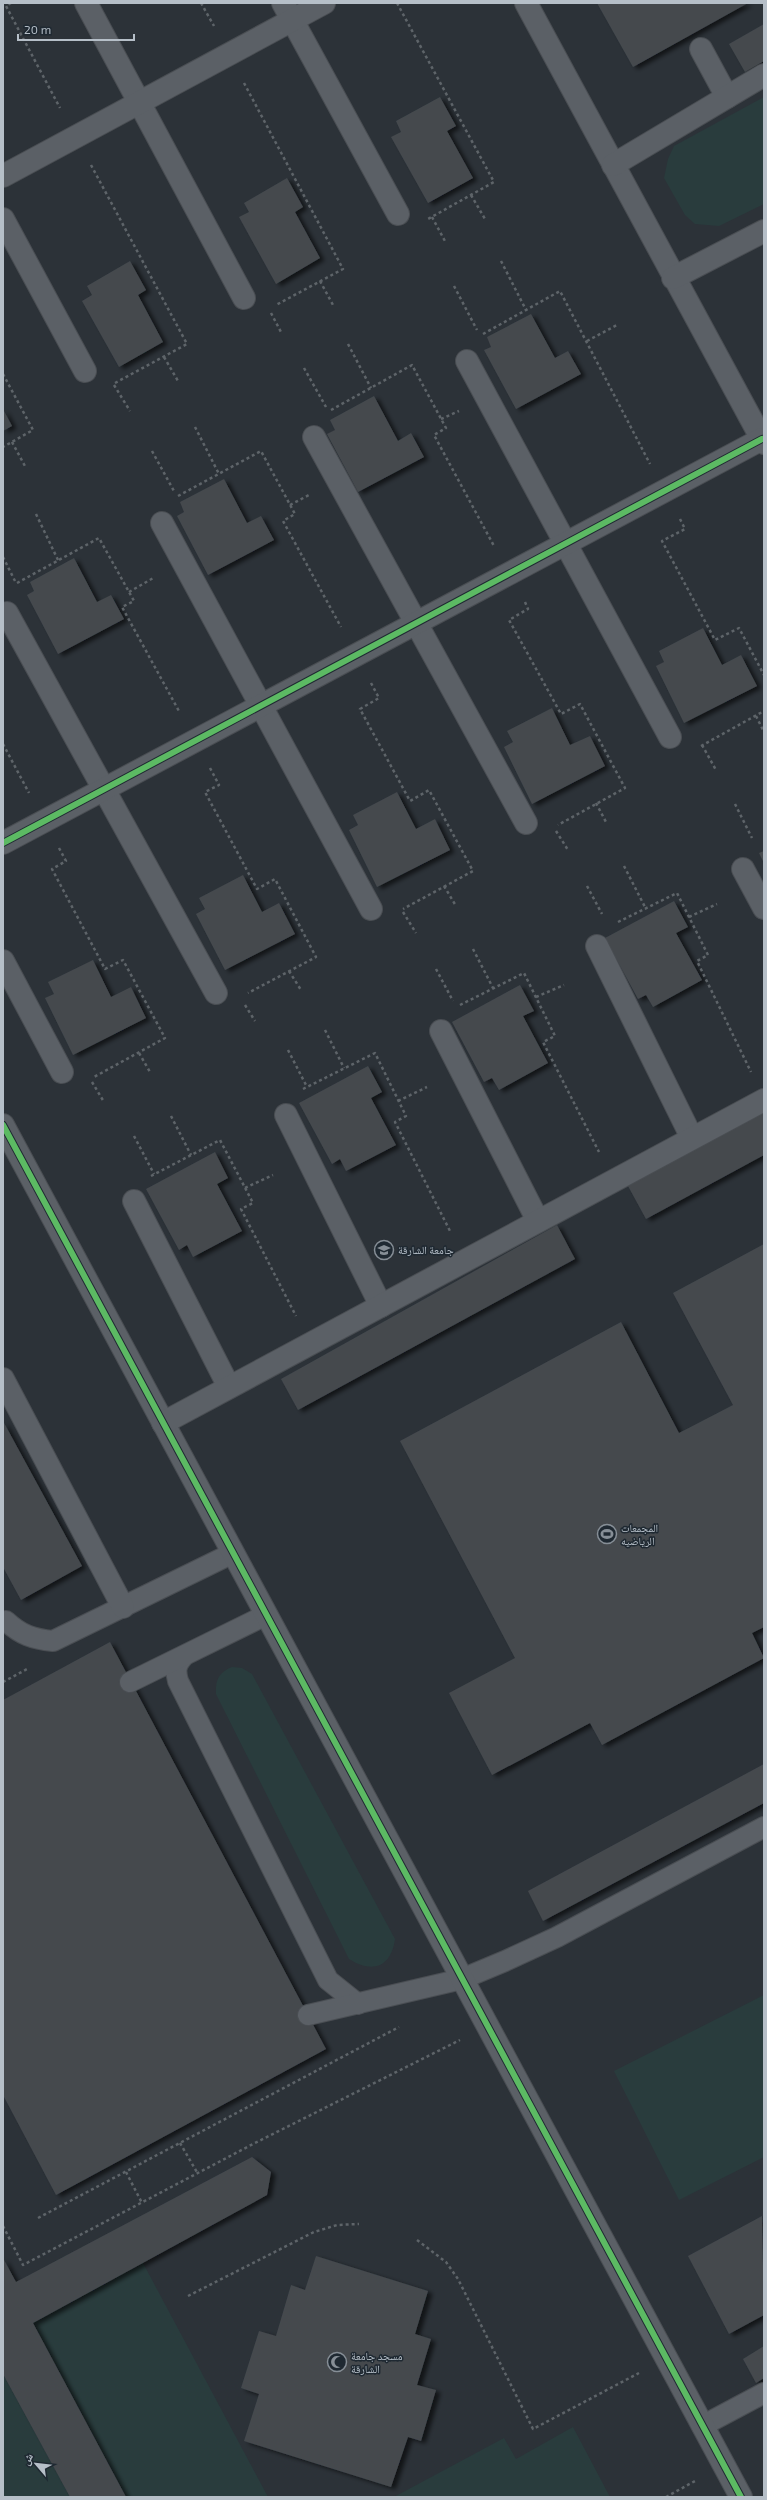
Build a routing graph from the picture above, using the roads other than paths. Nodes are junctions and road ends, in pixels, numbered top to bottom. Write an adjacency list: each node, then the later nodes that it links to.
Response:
1 (86, 3): 8 (street)
2 (324, 3): 4 (street)
3 (526, 3): 9 (street)
4 (288, 12): 8 (street); 11 (street)
5 (701, 49): 7 (street)
6 (764, 75): 7 (street)
7 (727, 97): 9 (street)
8 (140, 103): 10 (street); 15 (street)
9 (613, 165): 14 (street)
10 (3, 176)
11 (398, 214)
12 (3, 219): 17 (street)
13 (764, 231): 14 (street)
14 (673, 278): 19 (street)
15 (244, 298)
16 (467, 361): 21 (street)
17 (84, 371)
18 (314, 436): 23 (street)
19 (763, 441): 21 (street)
20 (162, 523): 24 (street)
21 (566, 543): 23 (street); 25 (street)
22 (8, 613): 26 (street)
23 (416, 623): 24 (street); 27 (street)
24 (261, 706): 26 (street); 31 (street)
25 (670, 737)
26 (104, 789): 28 (street); 34 (street)
27 (526, 823)
28 (3, 843)
29 (743, 869): 30 (street)
30 (764, 908)
31 (371, 909)
32 (597, 946): 40 (street)
33 (3, 961): 36 (street)
34 (216, 993)
35 (441, 1031): 42 (street)
36 (62, 1072)
37 (764, 1100): 40 (street)
38 (286, 1115): 43 (street)
39 (3, 1126): 46 (street)
40 (692, 1138): 42 (street)
41 (134, 1201): 45 (street)
42 (538, 1221): 43 (street)
43 (381, 1306): 45 (street)
44 (3, 1379): 48 (street)
45 (229, 1387): 46 (street)
46 (163, 1423): 47 (street)
47 (233, 1553): 48 (lane); 49 (street)
48 (123, 1607): 50 (lane)
49 (266, 1616): 51 (lane); 54 (street)
50 (6, 1621)
51 (184, 1657): 52 (lane); 55 (lane)
52 (130, 1682)
53 (764, 1827): 54 (lane)
54 (462, 1979): 55 (lane); 58 (street)
55 (358, 2004): 56 (lane)
56 (308, 2015)
57 (764, 2393): 58 (lane)
58 (702, 2426): 59 (street)
59 (741, 2497)

